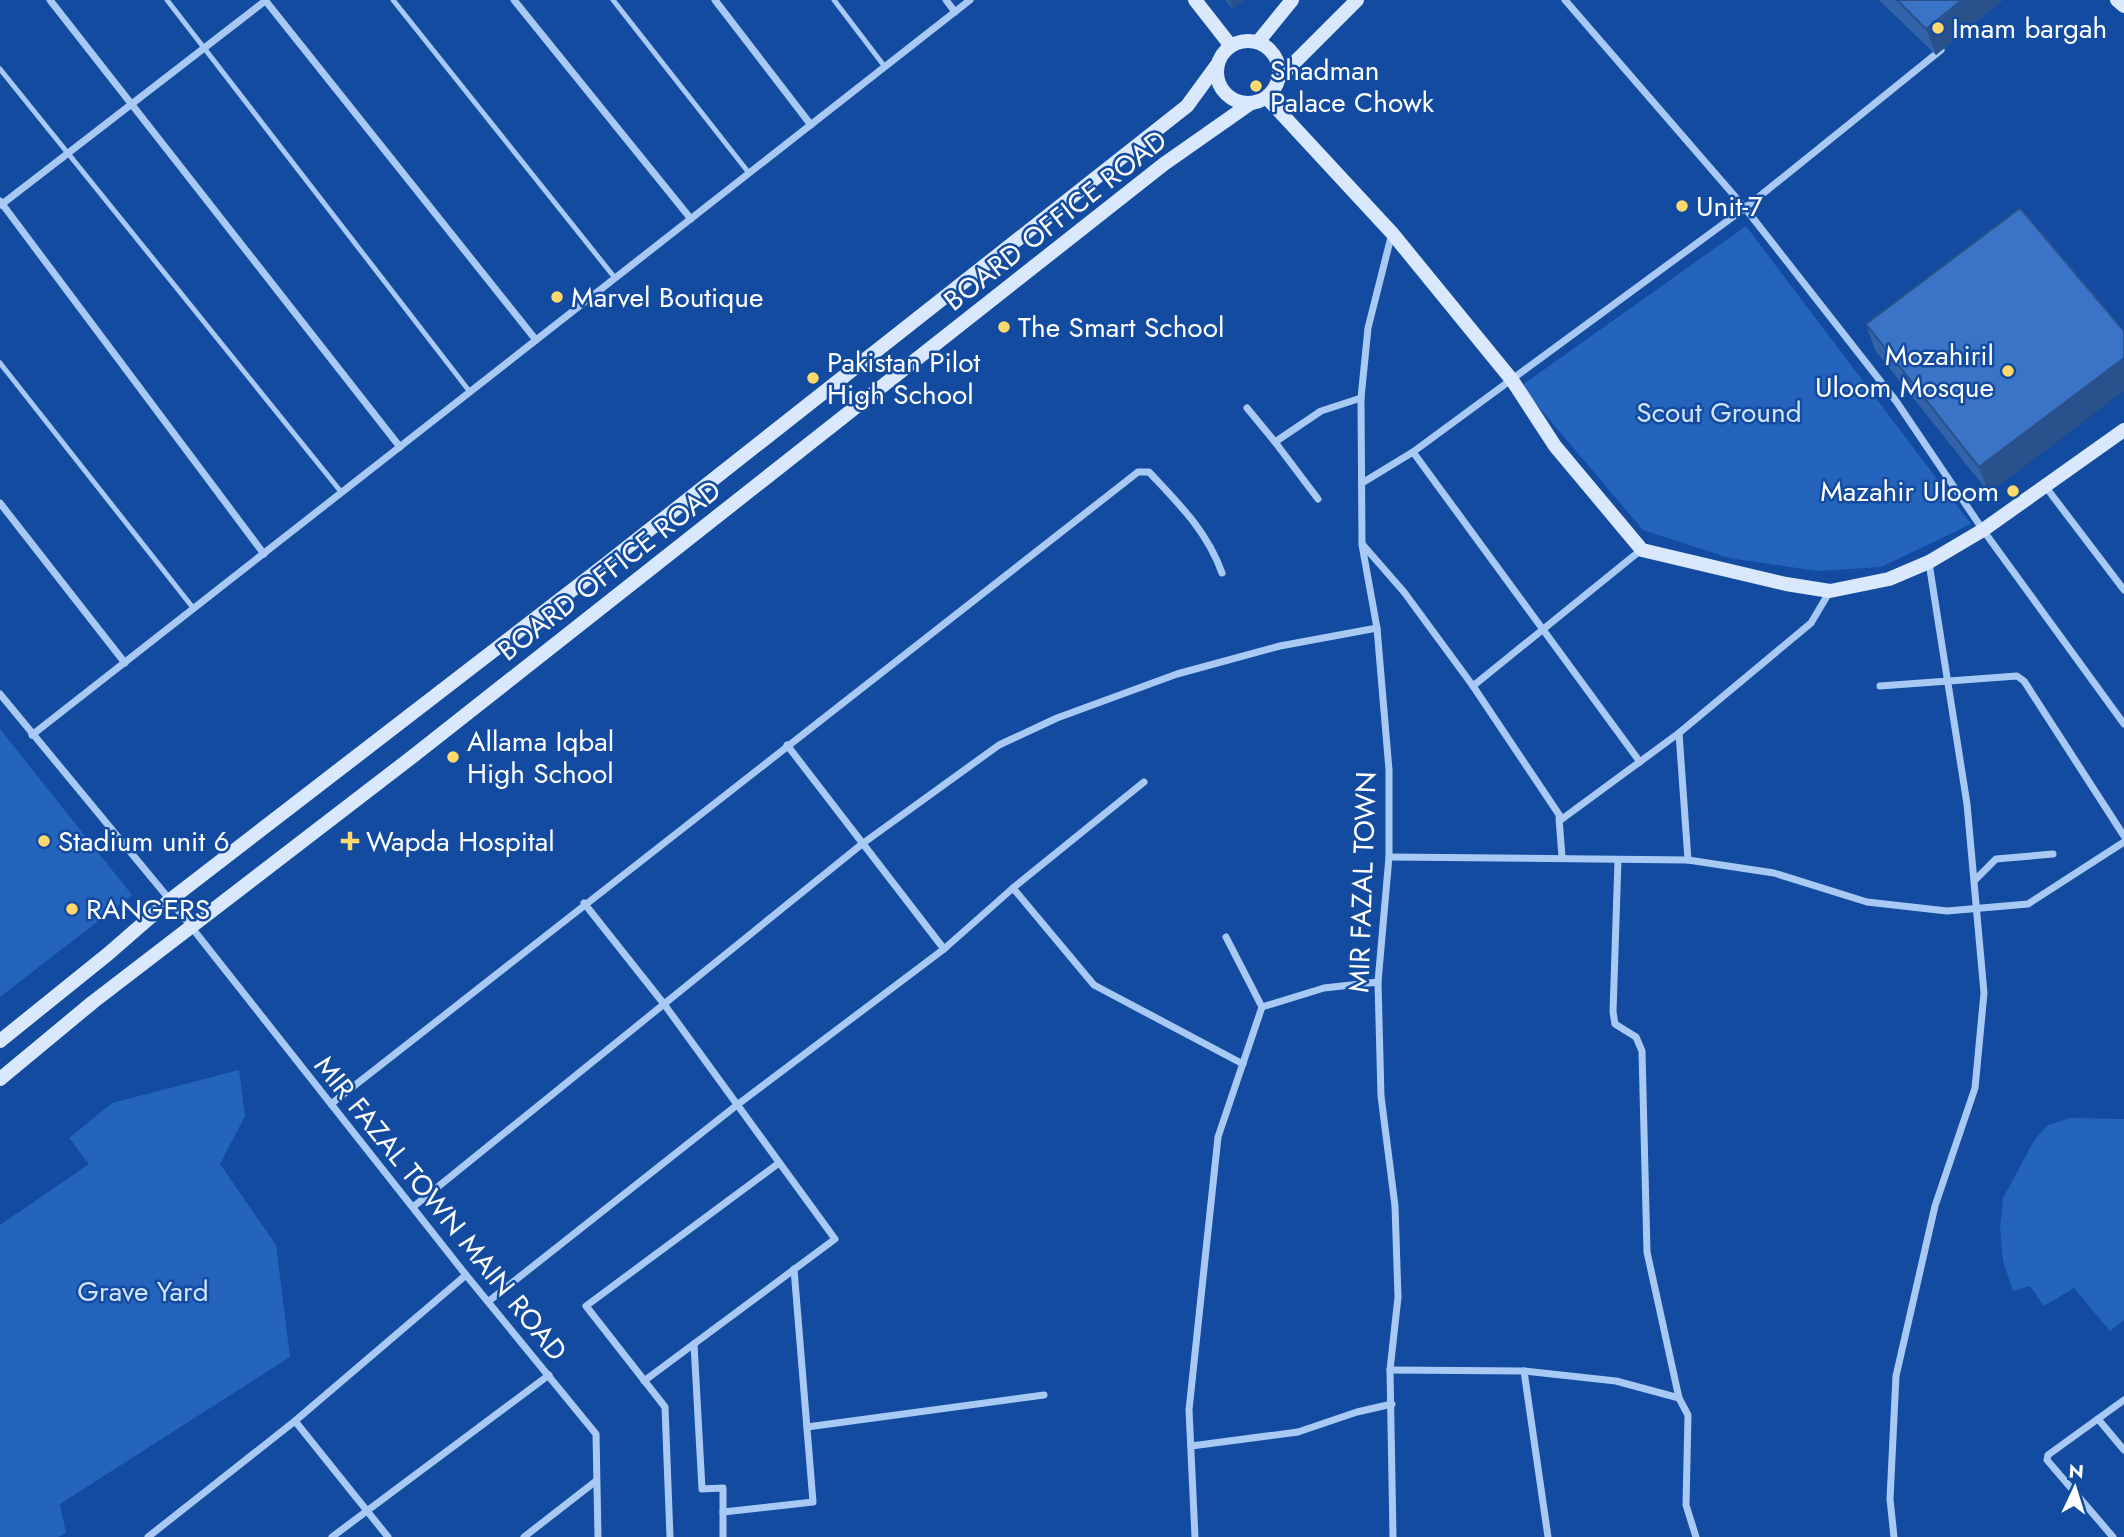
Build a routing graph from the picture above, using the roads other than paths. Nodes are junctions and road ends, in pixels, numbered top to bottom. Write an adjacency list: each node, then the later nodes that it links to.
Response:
1 (50, 0): 28 (street)
2 (167, 0): 21 (lane)
3 (265, 0): 21 (street); 37 (street)
4 (393, 0): 36 (lane)
5 (514, 0): 34 (street)
6 (613, 0): 31 (lane)
7 (715, 0): 29 (street)
8 (834, 0): 23 (lane)
9 (947, 0): 17 (street)
10 (970, 0): 17 (street)
11 (1195, 0): 20 (street)
12 (1292, 0): 18 (street)
13 (1357, 0): 25 (street)
14 (1565, 0): 33 (street)
15 (2117, 0): 16 (street)
16 (2124, 6)
17 (955, 12): 23 (street)
18 (1258, 42): 20 (street); 25 (street)
19 (1948, 43): 33 (street)
20 (1231, 46): 22 (street)
21 (205, 47): 28 (street); 40 (lane)
22 (1217, 65): 27 (street); 85 (street, BOARD OFFICE ROAD)
23 (885, 67): 29 (street)
24 (0, 69): 30 (lane)
25 (1279, 78): 26 (street)
26 (1266, 98): 27 (street); 35 (street)
27 (1251, 103): 88 (street, BOARD OFFICE ROAD)
28 (132, 104): 30 (street); 45 (street)
29 (811, 125): 31 (street)
30 (66, 154): 32 (street); 49 (lane)
31 (749, 173): 34 (street)
32 (1, 204): 55 (street)
33 (1745, 208): 39 (street); 52 (street)
34 (691, 219): 36 (street)
35 (1392, 233): 39 (street); 41 (street, MIR FAZAL TOWN)
36 (615, 278): 37 (street)
37 (536, 340): 40 (street)
38 (0, 363): 60 (lane)
39 (1512, 380): 46 (street); 54 (street)
40 (471, 392): 45 (street)
41 (1361, 398): 44 (street); 47 (street, MIR FAZAL TOWN)
42 (1247, 408): 44 (street)
43 (2124, 430): 48 (street)
44 (1275, 442): 50 (street)
45 (400, 447): 49 (street)
46 (1413, 452): 47 (street); 62 (street)
47 (1362, 483): 53 (street, MIR FAZAL TOWN)
48 (2046, 486): 52 (street); 59 (street)
49 (342, 493): 55 (street)
50 (1318, 499)
51 (0, 503): 63 (street)
52 (1983, 530): 56 (street); 68 (street)
53 (1363, 545): 61 (street, MIR FAZAL TOWN); 65 (street)
54 (1642, 550): 58 (street); 62 (street)
55 (264, 554): 60 (street)
56 (1929, 562): 58 (street); 64 (street)
57 (1222, 573): 71 (street)
58 (1830, 590): 69 (street)
59 (2124, 590)
60 (194, 609): 63 (street)
61 (1377, 628): 77 (street); 79 (street, MIR FAZAL TOWN)
62 (1546, 631): 65 (street); 72 (street)
63 (125, 663): 70 (street)
64 (1947, 681): 66 (street); 75 (street); 83 (street)
65 (1473, 686): 74 (street)
66 (1880, 686)
67 (0, 694): 70 (street, MIR FAZAL TOWN MAIN ROAD)
68 (2124, 724)
69 (1679, 733): 72 (street); 82 (street)
70 (32, 735): 85 (street, MIR FAZAL TOWN MAIN ROAD)
71 (787, 745): 77 (street); 86 (street)
72 (1640, 762): 74 (street)
73 (1144, 782): 84 (street)
74 (1559, 818): 80 (street)
75 (2124, 836)
76 (2124, 842): 87 (street)
77 (862, 844): 90 (street); 92 (street)
78 (2053, 854): 83 (street)
79 (1389, 857): 80 (street); 91 (street, MIR FAZAL TOWN)
80 (1562, 857): 81 (street)
81 (1618, 860): 82 (street); 110 (street)
82 (1688, 860): 87 (street)
83 (1975, 880): 87 (street)
84 (1013, 888): 90 (street); 95 (street)
85 (170, 900): 88 (street, MIR FAZAL TOWN MAIN ROAD); 94 (street, BOARD OFFICE ROAD)
86 (584, 903): 92 (street); 97 (street)
87 (1979, 908): 132 (street)
88 (190, 926): 96 (street, BOARD OFFICE ROAD); 97 (street, MIR FAZAL TOWN MAIN ROAD)
89 (1226, 937): 93 (street)
90 (944, 949): 98 (street)
91 (1378, 982): 93 (street); 105 (street, MIR FAZAL TOWN)
92 (664, 1004): 98 (street); 100 (street)
93 (1262, 1007): 95 (street)
94 (0, 1041)
95 (1242, 1064): 116 (street)
96 (0, 1079)
97 (331, 1104): 100 (street, MIR FAZAL TOWN MAIN ROAD)
98 (737, 1105): 99 (street); 103 (street)
99 (779, 1163): 101 (street); 108 (street)
100 (413, 1206): 102 (street, MIR FAZAL TOWN MAIN ROAD)
101 (794, 1269): 104 (street); 115 (street)
102 (466, 1275): 103 (street, MIR FAZAL TOWN MAIN ROAD); 114 (street)
103 (489, 1301): 107 (street, MIR FAZAL TOWN MAIN ROAD)
104 (694, 1344): 108 (street); 120 (street)
105 (1390, 1370): 106 (street); 112 (street, MIR FAZAL TOWN)
106 (1524, 1371): 110 (street); 130 (street)
107 (549, 1375): 118 (street, MIR FAZAL TOWN MAIN ROAD); 119 (street)
108 (644, 1381): 126 (street)
109 (1044, 1395): 115 (street)
110 (1679, 1398): 131 (street)
111 (2124, 1400): 113 (street)
112 (1392, 1404): 116 (street); 129 (street, MIR FAZAL TOWN)
113 (2098, 1419): 117 (street); 133 (street)
114 (295, 1421): 119 (street); 121 (street)
115 (807, 1427): 120 (street)
116 (1191, 1446): 128 (street)
117 (2124, 1450)
118 (596, 1481): 124 (street); 125 (street, MIR FAZAL TOWN MAIN ROAD)
119 (366, 1510): 122 (street); 123 (street)
120 (723, 1512): 127 (street)
121 (148, 1537)
122 (332, 1537)
123 (388, 1537)
124 (524, 1537)
125 (598, 1537)
126 (670, 1537)
127 (723, 1537)
128 (1195, 1537)
129 (1393, 1537)
130 (1548, 1537)
131 (1696, 1537)
132 (1894, 1537)
133 (2113, 1537)

